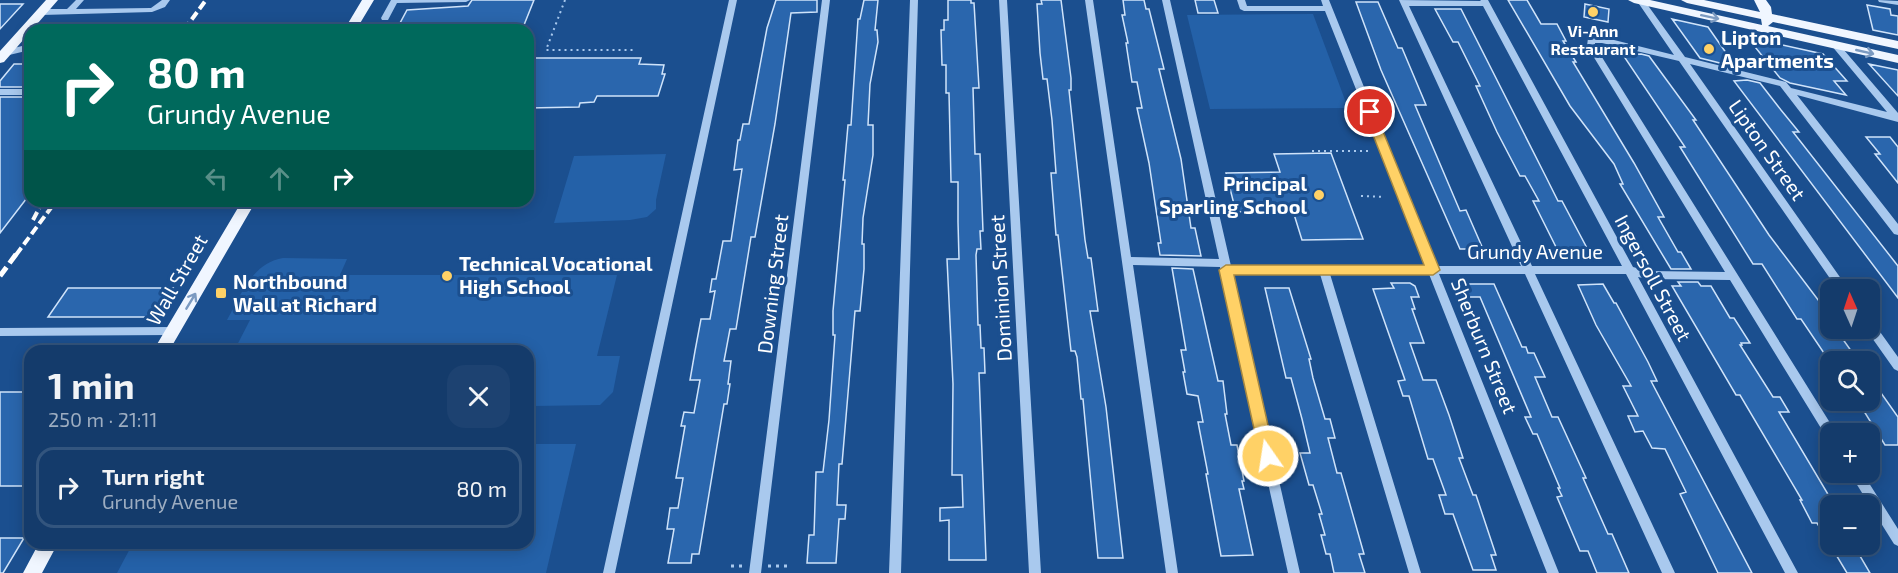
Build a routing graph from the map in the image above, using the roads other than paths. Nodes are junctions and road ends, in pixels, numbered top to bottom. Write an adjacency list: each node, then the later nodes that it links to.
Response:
1 (52, 0): 23 (main road)
2 (80, 0): 24 (street)
3 (166, 0): 24 (street)
4 (368, 0): 29 (main road)
5 (466, 0): 17 (street)
6 (733, 0): 61 (street)
7 (826, 0): 62 (street, Downing Street)
8 (914, 0): 63 (street)
9 (1003, 0): 64 (street, Dominion Street)
10 (1089, 0): 43 (street)
11 (1166, 0): 44 (street)
12 (1242, 0): 22 (street)
13 (1687, 0): 26 (main road)
14 (1734, 0): 26 (main road)
15 (1760, 0): 27 (main road)
16 (1882, 0): 21 (street)
17 (394, 1): 25 (street)
18 (1403, 1): 20 (street); 47 (street)
19 (1637, 1): 26 (main road, one-way to 26); 35 (street, Lipton Street)
20 (1485, 2): 48 (street, Ingersoll Street)
21 (1898, 3)
22 (1326, 4): 46 (street, Sherburn Street)
23 (42, 12): 24 (street); 28 (main road)
24 (69, 12)
25 (385, 18)
26 (1744, 18): 27 (main road)
27 (1767, 23): 31 (main road); 32 (main road)
28 (31, 24)
29 (354, 24)
30 (24, 32): 34 (main road)
31 (1835, 45): 36 (main road, one-way to 36); 40 (street)
32 (1898, 45)
33 (24, 49): 34 (street)
34 (3, 56)
35 (1681, 59): 37 (street); 49 (street); 50 (street, Lipton Street)
36 (1898, 59)
37 (1788, 90): 40 (street); 42 (street)
38 (0, 92): 39 (street)
39 (24, 92)
40 (1897, 118)
41 (245, 207): 51 (main road, Wall Street, one-way to 41)
42 (1898, 231)
43 (1128, 261): 44 (street, Grundy Avenue); 65 (street)
44 (1225, 266): 45 (street, Grundy Avenue); 66 (street)
45 (1324, 270): 46 (street, Grundy Avenue); 67 (street)
46 (1433, 270): 47 (street, Grundy Avenue); 68 (street, Sherburn Street)
47 (1529, 270): 48 (street, Grundy Avenue); 69 (street)
48 (1628, 270): 49 (street, Grundy Avenue); 70 (street, Ingersoll Street)
49 (1731, 276): 56 (street)
50 (1836, 279)
51 (173, 331): 52 (street); 54 (main road, Wall Street)
52 (0, 332)
53 (1879, 339): 55 (street)
54 (165, 345)
55 (1898, 366)
56 (1823, 423)
57 (1862, 483): 58 (street)
58 (1898, 540)
59 (46, 549): 60 (main road)
60 (32, 573)
61 (609, 573)
62 (755, 573)
63 (895, 573)
64 (1035, 573)
65 (1172, 573)
66 (1294, 573)
67 (1415, 573)
68 (1553, 573)
69 (1669, 573)
70 (1792, 573)

